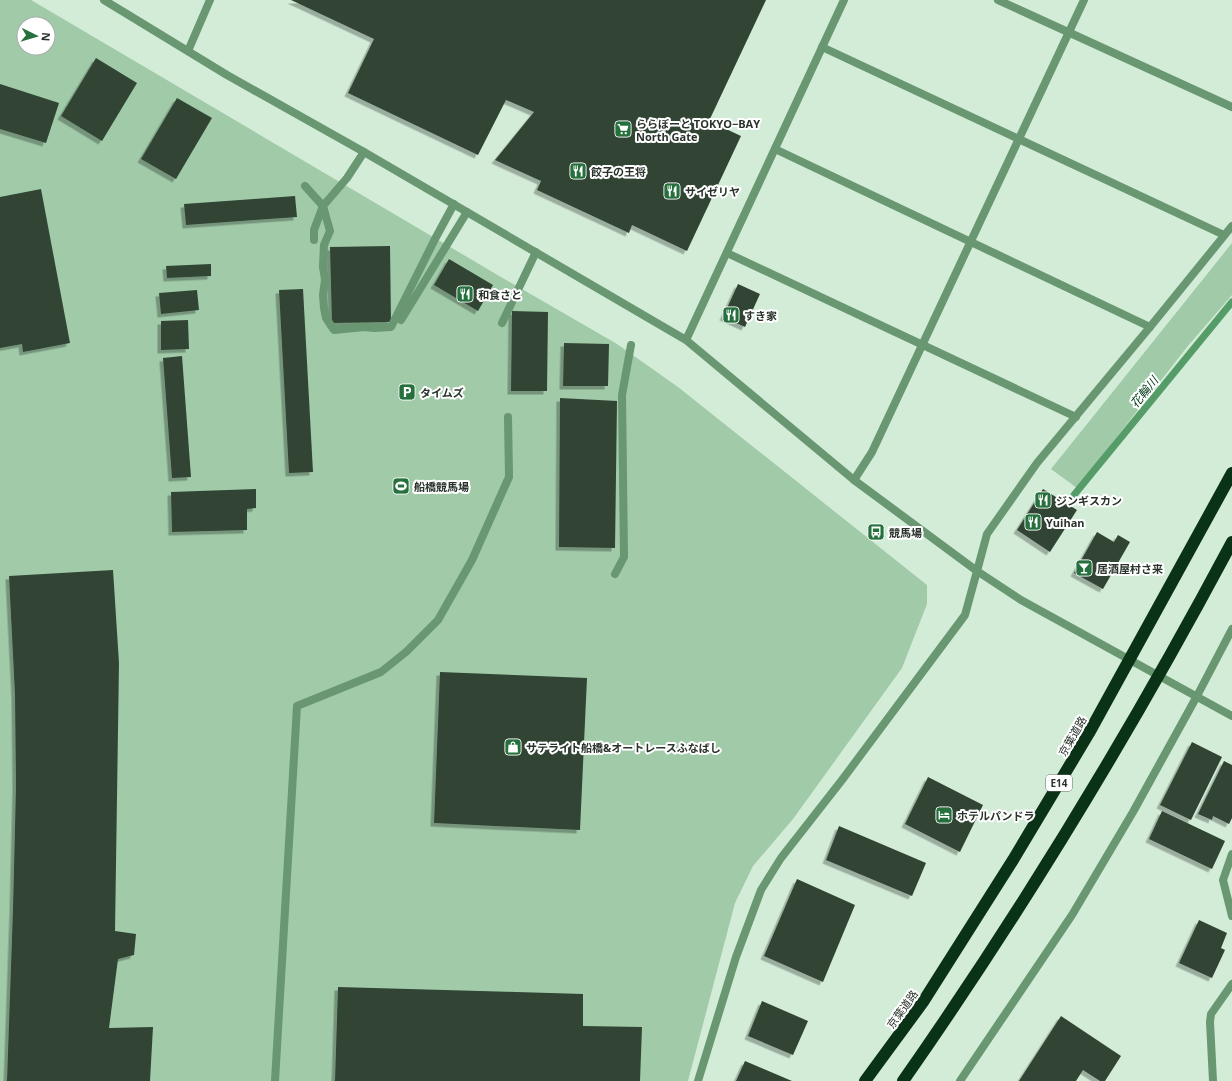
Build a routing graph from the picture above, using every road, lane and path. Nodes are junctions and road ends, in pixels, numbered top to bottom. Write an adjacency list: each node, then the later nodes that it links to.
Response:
1 (104, 0): 8 (street)
2 (210, 0): 8 (street)
3 (844, 0): 7 (street)
4 (998, 0): 6 (street)
5 (1084, 0): 6 (street)
6 (1069, 32): 9 (street); 10 (street)
7 (822, 47): 10 (street); 11 (street)
8 (188, 51): 12 (street)
9 (1232, 107)
10 (1019, 139): 18 (street); 20 (street)
11 (775, 150): 20 (street); 22 (street)
12 (364, 152): 14 (street); 15 (street)
13 (305, 186): 15 (street)
14 (454, 204): 15 (street); 16 (street)
15 (323, 206): 19 (street)
16 (468, 212): 21 (street); 23 (street)
17 (1232, 226): 18 (street)
18 (1224, 235): 25 (street)
19 (314, 240)
20 (971, 242): 25 (street); 28 (street)
21 (536, 252): 24 (street); 26 (street)
22 (727, 253): 26 (street); 28 (street)
23 (402, 320)
24 (502, 323)
25 (1150, 327): 30 (street)
26 (686, 340): 32 (street)
27 (631, 345): 35 (street)
28 (923, 345): 30 (street); 32 (street)
29 (508, 417): 42 (street)
30 (1076, 417): 34 (street)
31 (1232, 473): 44 (highway, 京葉道路 / E14, bridge)
32 (854, 480): 34 (street)
33 (1232, 542): 45 (highway, E14, bridge)
34 (977, 571): 37 (street); 43 (street)
35 (616, 574)
36 (1232, 629): 37 (street)
37 (1197, 696): 38 (street); 46 (street)
38 (1232, 716)
39 (1232, 854): 40 (street)
40 (1232, 916)
41 (1232, 984): 47 (street)
42 (275, 1081)
43 (698, 1081)
44 (866, 1081)
45 (903, 1081)
46 (960, 1081)
47 (1213, 1081)

